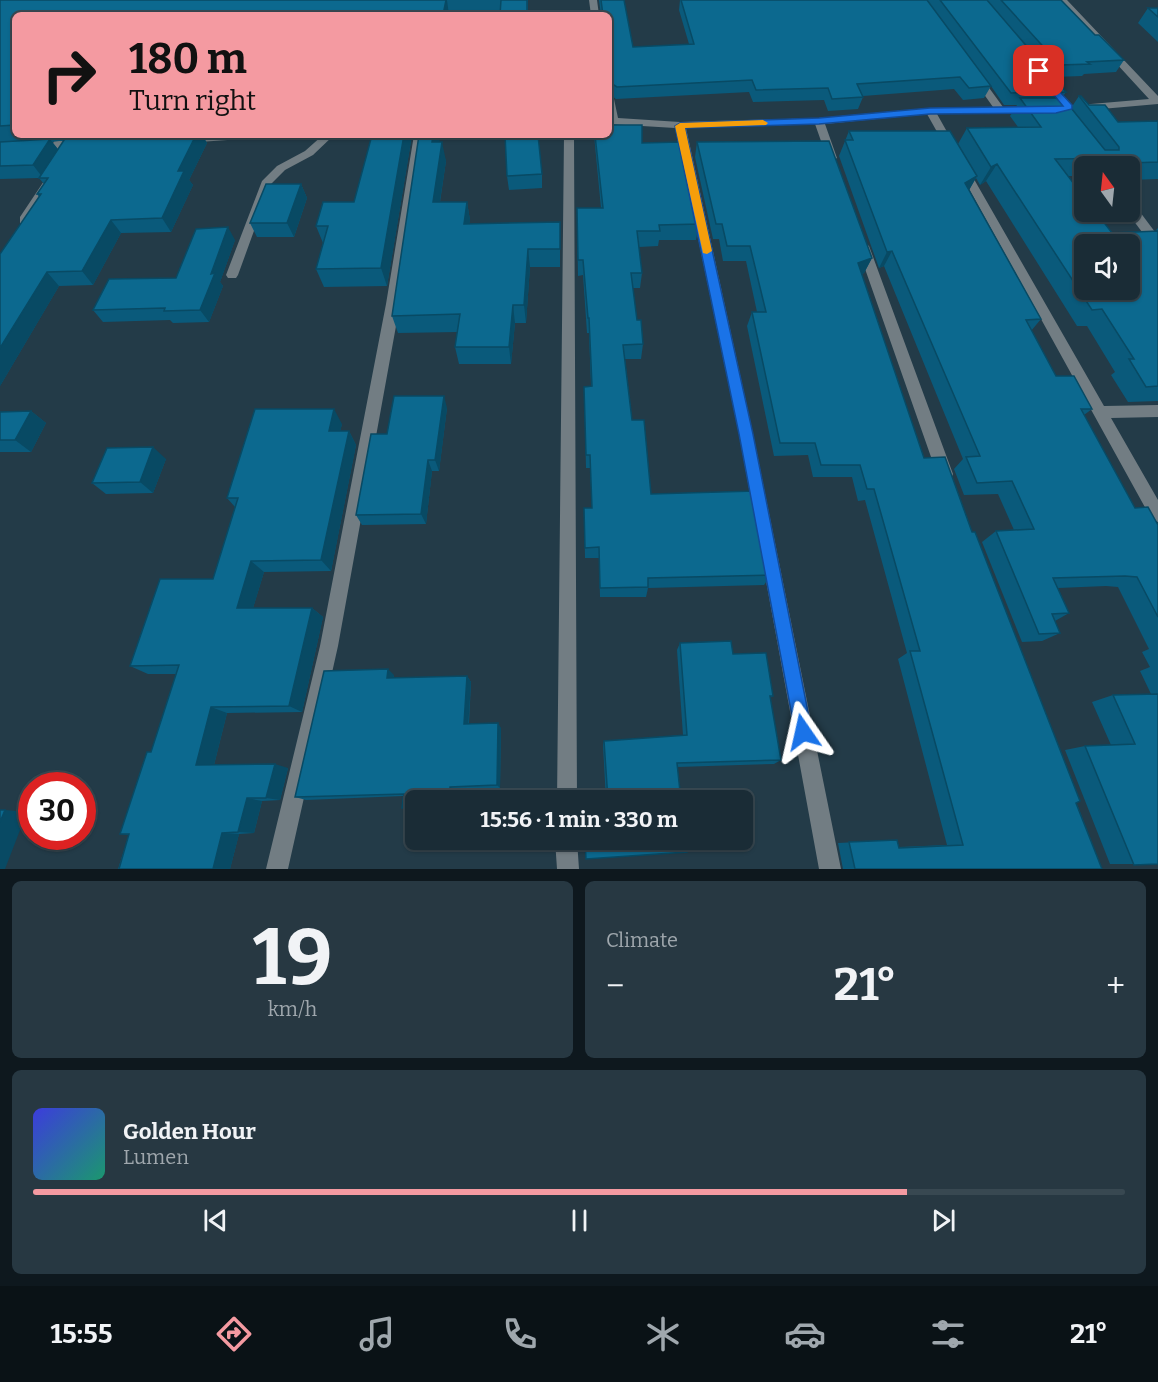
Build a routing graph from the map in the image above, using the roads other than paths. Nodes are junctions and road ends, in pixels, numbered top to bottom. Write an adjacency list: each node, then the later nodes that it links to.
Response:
1 (1062, 0): 4 (street)
2 (972, 71): 6 (street)
3 (1062, 98): 5 (street)
4 (1158, 101): 5 (street)
5 (1069, 107): 6 (street)
6 (1000, 110): 7 (street)
7 (930, 111): 9 (street); 26 (street)
8 (612, 121): 10 (street)
9 (819, 121): 10 (street); 19 (street)
10 (680, 126): 33 (street)
11 (60, 138): 17 (street)
12 (208, 138): 16 (street)
13 (326, 138): 24 (street)
14 (419, 138): 31 (street)
15 (569, 138): 29 (street)
16 (176, 140)
17 (71, 147)
18 (58, 167): 21 (street)
19 (838, 177)
20 (1140, 221): 23 (street)
21 (19, 228)
22 (858, 233): 27 (street)
23 (1158, 245)
24 (232, 275)
25 (1158, 411): 26 (street)
26 (1100, 412): 28 (street)
27 (951, 490)
28 (1158, 515)
29 (567, 790)
30 (567, 850): 32 (street)
31 (277, 869)
32 (568, 869)
33 (830, 869)

